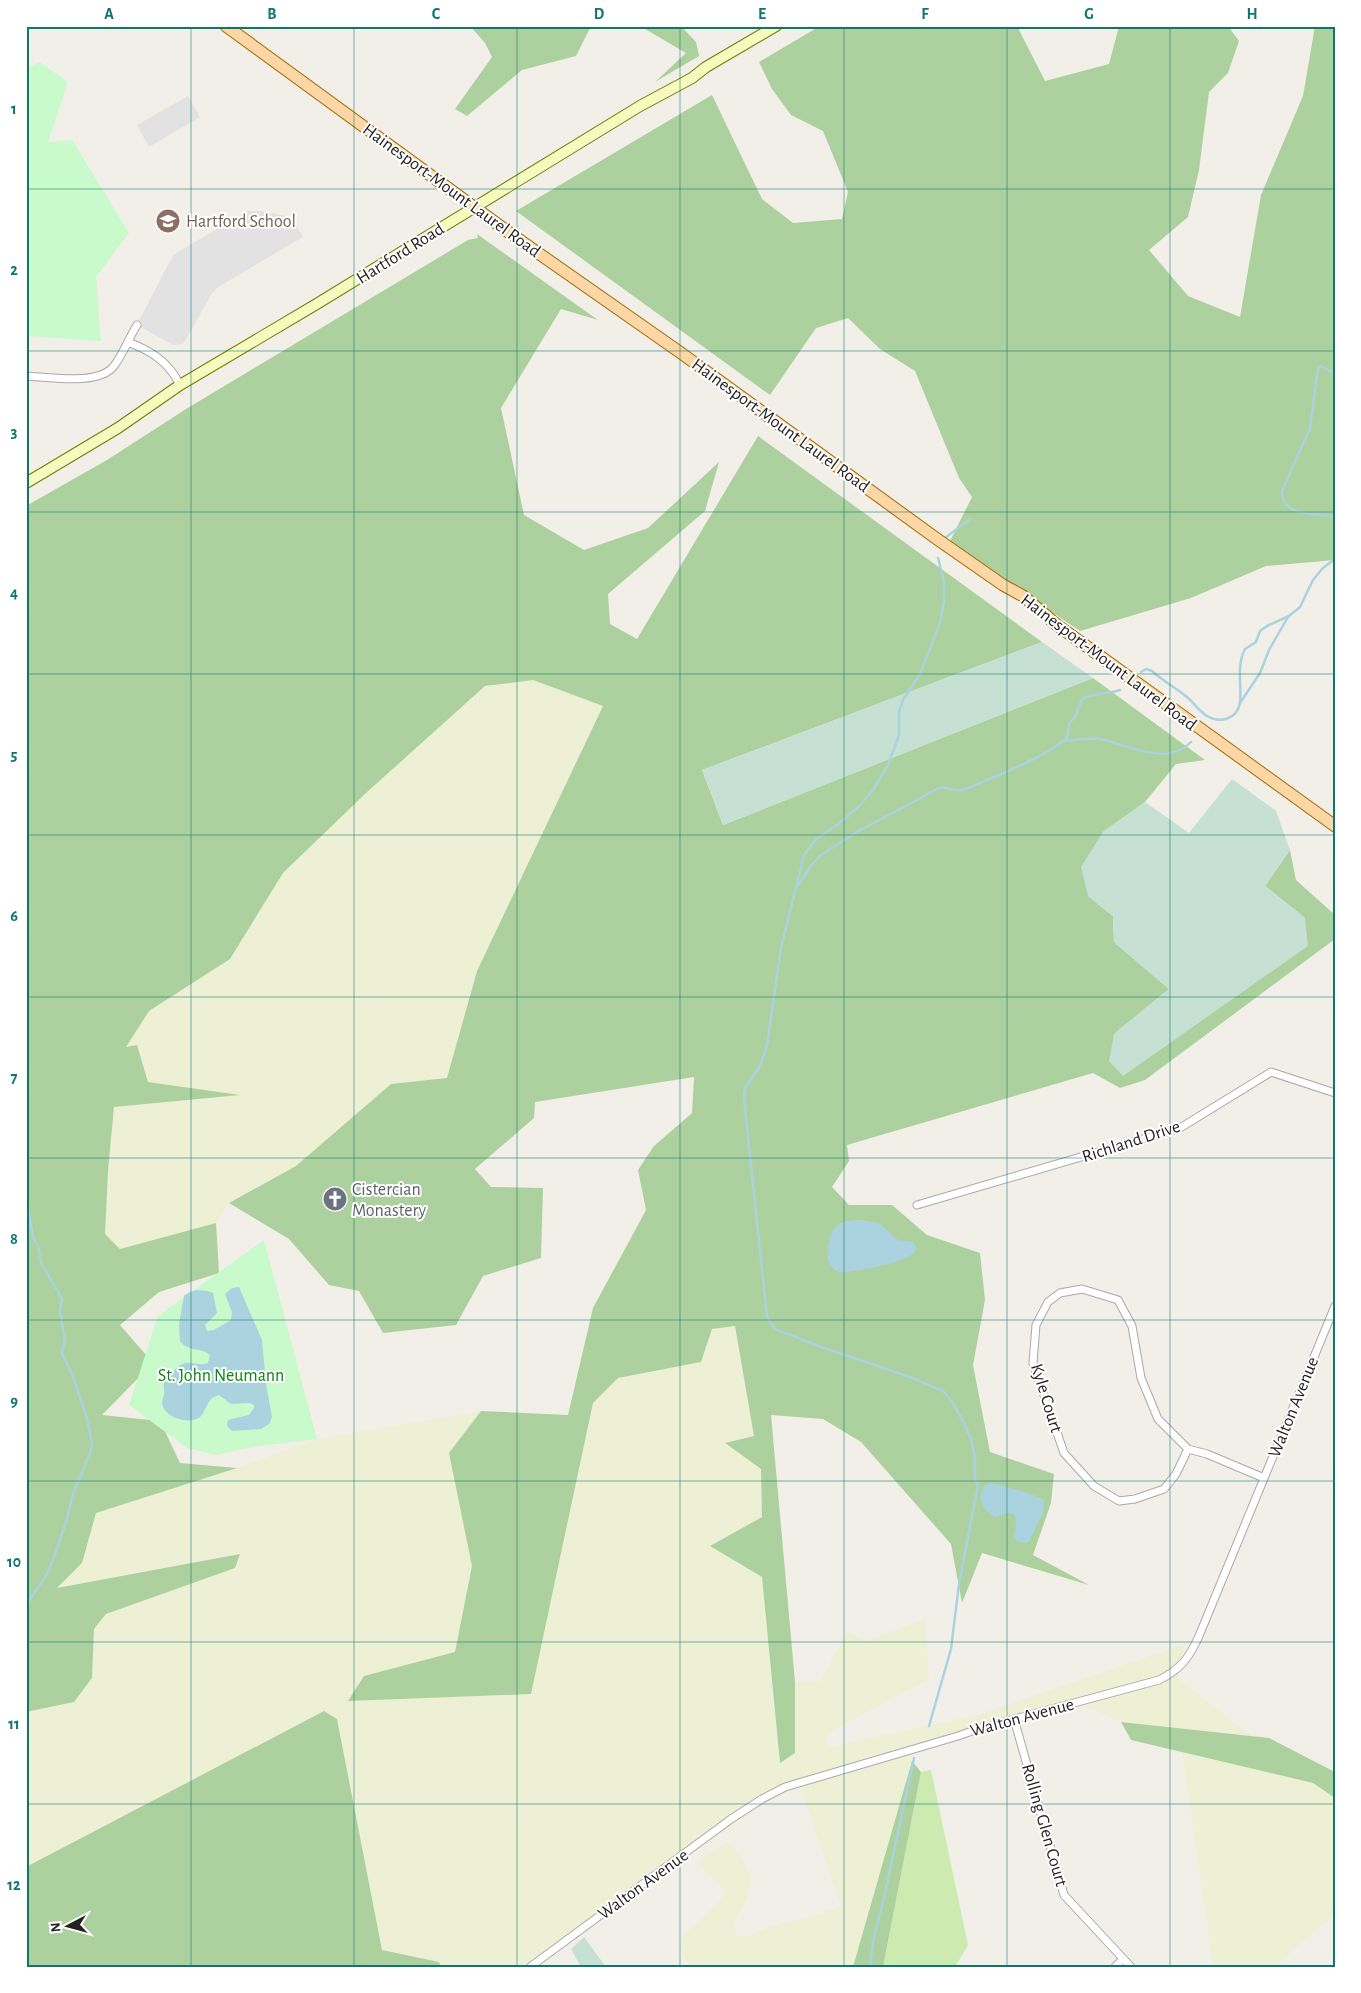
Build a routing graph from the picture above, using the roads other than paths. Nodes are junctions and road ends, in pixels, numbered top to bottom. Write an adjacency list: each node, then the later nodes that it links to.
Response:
1 (226, 26): 3 (main road, Hainesport-Mount Laurel Road)
2 (776, 26): 3 (street, Hartford Road)
3 (475, 207): 7 (street, Hartford Road); 9 (main road, Hainesport-Mount Laurel Road)
4 (137, 325): 5 (street)
5 (128, 342): 6 (street); 7 (street)
6 (26, 376)
7 (180, 385): 8 (street, Hartford Road)
8 (26, 483)
9 (1335, 826)
10 (1335, 1093): 11 (street, Richland Drive)
11 (917, 1205)
12 (1335, 1306): 14 (street, Walton Avenue)
13 (1188, 1449): 13 (street, Kyle Court); 14 (street, Kyle Court)
14 (1264, 1478): 15 (street, Walton Avenue)
15 (1014, 1719): 16 (street, Rolling Glen Court); 17 (street, Walton Avenue)
16 (1123, 1959): 18 (street); 19 (street, Rolling Glen Court)
17 (530, 1967)
18 (1115, 1967)
19 (1131, 1967)

